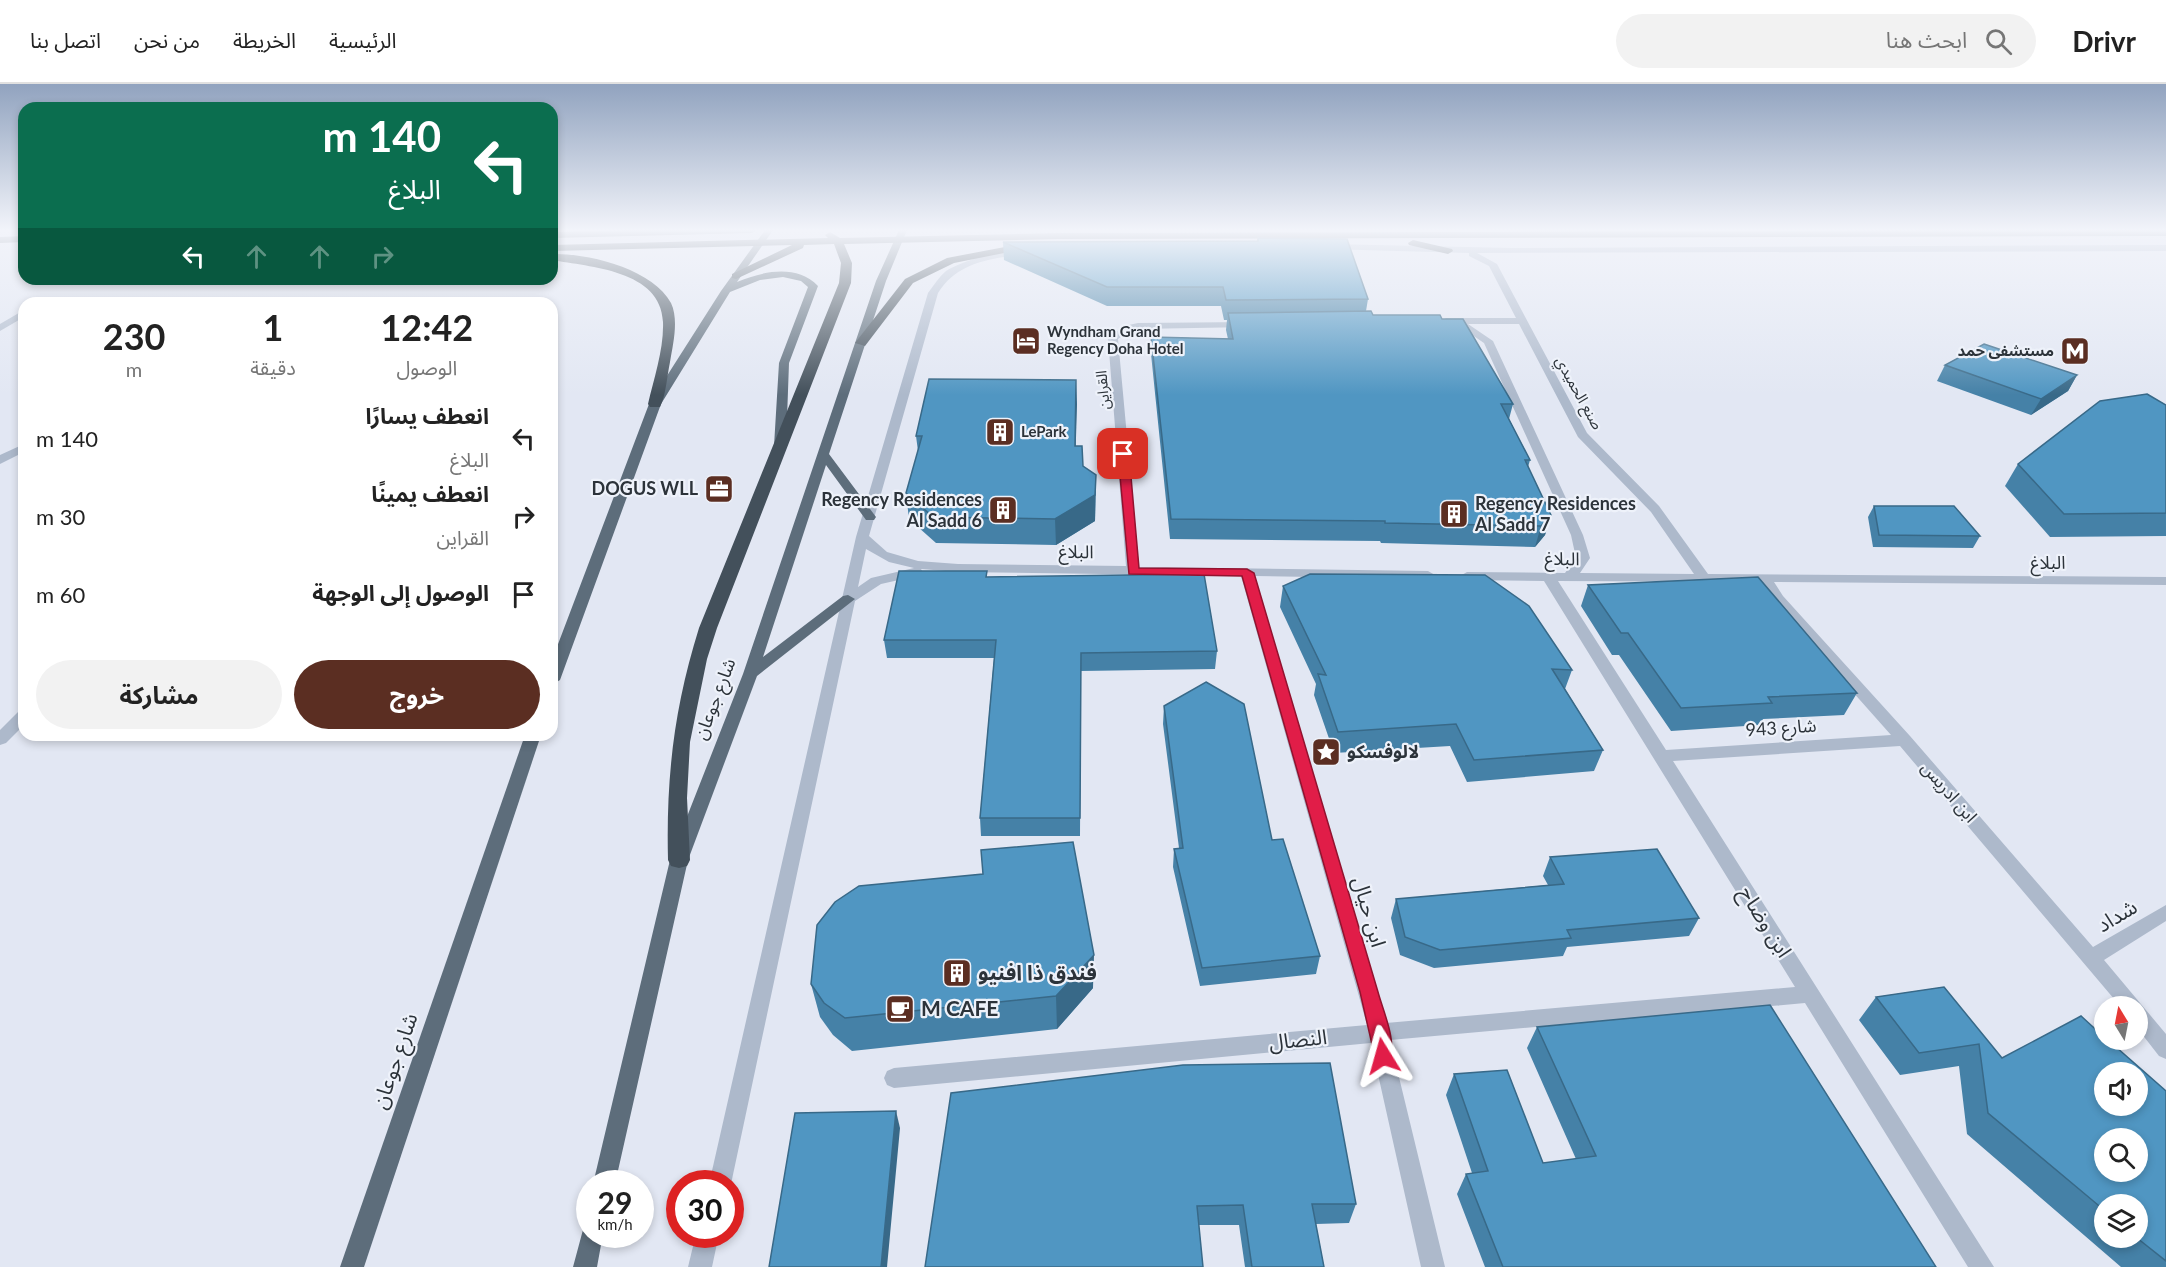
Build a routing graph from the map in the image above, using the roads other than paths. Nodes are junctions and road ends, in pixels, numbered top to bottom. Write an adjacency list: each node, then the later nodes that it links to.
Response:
1 (649, 285): 18 (highway)
2 (729, 285): 10 (main road)
3 (737, 285): 10 (main road)
4 (812, 285): 19 (main road)
5 (844, 285): 19 (highway)
6 (882, 285): 17 (main road, شارع جوعان)
7 (906, 285): 17 (highway)
8 (937, 285): 23 (street)
9 (1504, 285): 13 (street, صنع الحميدي)
10 (726, 291): 18 (main road)
11 (18, 317): 16 (street)
12 (1457, 321): 13 (street); 14 (street); 29 (street)
13 (1523, 321): 30 (street, صنع الحميدي)
14 (1439, 322)
15 (1266, 324): 26 (street, القراين)
16 (0, 328)
17 (861, 343): 21 (main road, شارع جوعان)
18 (655, 404): 34 (main road)
19 (780, 446): 41 (highway)
20 (18, 450): 22 (street)
21 (825, 456): 23 (main road); 35 (main road, شارع جوعان)
22 (0, 460)
23 (870, 517): 24 (street)
24 (862, 537): 25 (street, البلاغ); 33 (street)
25 (958, 568): 26 (street, البلاغ); 33 (street, البلاغ)
26 (1133, 571): 27 (street, البلاغ)
27 (1247, 573): 28 (street, البلاغ); 47 (street, ابن حيال)
28 (1549, 577): 29 (street, البلاغ); 40 (street, ابن وضاح)
29 (1567, 578): 30 (street, البلاغ)
30 (1704, 578): 31 (street, البلاغ)
31 (1766, 580): 32 (street, البلاغ); 38 (street, ابن ادريس)
32 (2166, 581)
33 (848, 599): 35 (main road); 51 (street)
34 (558, 664)
35 (750, 674): 41 (main road, شارع جوعان)
36 (18, 722): 37 (street)
37 (0, 739)
38 (1904, 740): 40 (street, شارع 943); 43 (street, ابن ادريس)
39 (531, 741): 54 (main road, شارع جوعان)
40 (1661, 756): 44 (street, ابن وضاح)
41 (679, 860): 50 (main road, شارع جوعان)
42 (2166, 912): 43 (street, شداد)
43 (2092, 957): 45 (street, ابن ادريس)
44 (1809, 994): 47 (street, النصال); 58 (street, ابن وضاح)
45 (2124, 996)
46 (2148, 1027): 48 (street)
47 (1380, 1034): 49 (street, النصال); 57 (street, ابن حيال)
48 (2166, 1050)
49 (894, 1078)
50 (607, 1170)
51 (723, 1170)
52 (589, 1248): 55 (main road)
53 (705, 1248): 56 (street)
54 (352, 1267)
55 (585, 1267)
56 (700, 1267)
57 (1433, 1267)
58 (1982, 1267)

